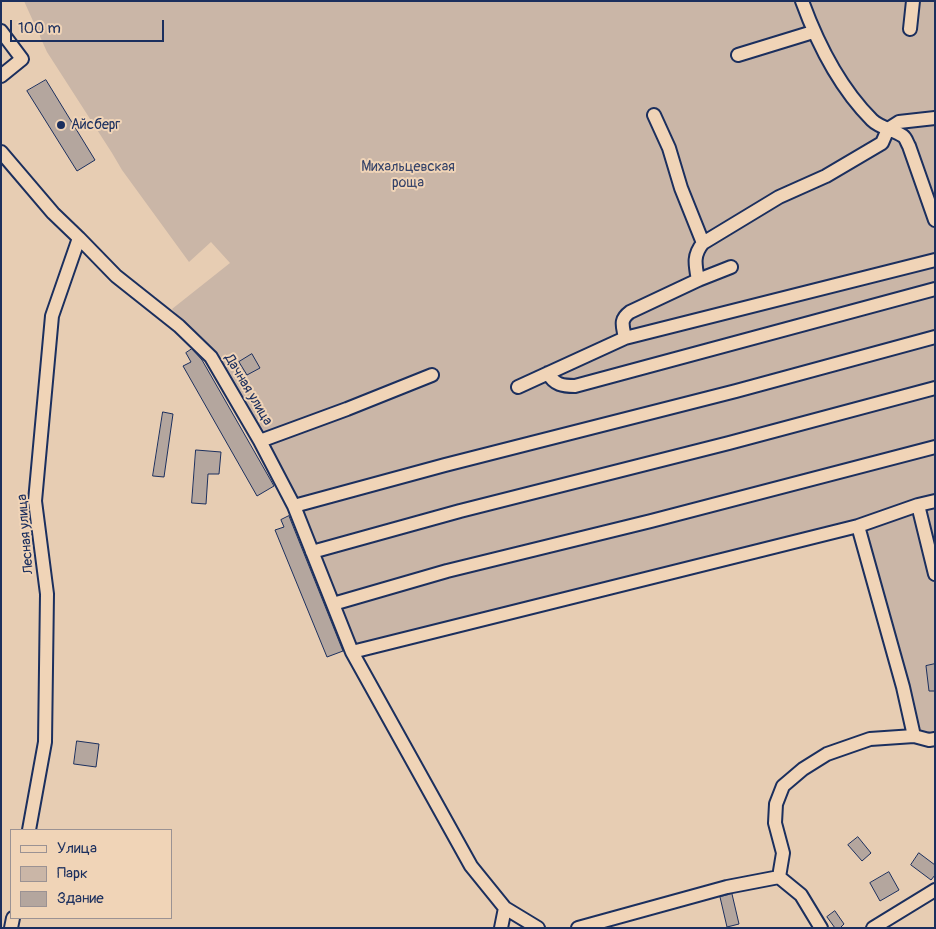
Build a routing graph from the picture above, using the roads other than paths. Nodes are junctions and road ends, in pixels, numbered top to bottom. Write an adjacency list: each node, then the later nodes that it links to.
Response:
1 (802, 1): 5 (street)
2 (913, 1): 3 (street)
3 (910, 29)
4 (1, 31): 7 (street)
5 (814, 32): 6 (street); 10 (street)
6 (738, 55)
7 (1, 76)
8 (654, 115): 14 (street)
9 (935, 118): 10 (street)
10 (888, 129): 12 (street); 14 (street)
11 (1, 152): 13 (street, Дачная улица)
12 (935, 220)
13 (80, 238): 25 (street, Дачная улица); 37 (street, Лесная улица)
14 (704, 242): 17 (street)
15 (935, 260): 20 (street)
16 (731, 267): 17 (street)
17 (698, 280): 20 (street)
18 (935, 289): 21 (street)
19 (935, 337): 29 (street)
20 (626, 338): 21 (street)
21 (548, 374): 23 (street)
22 (432, 375): 25 (street)
23 (518, 387)
24 (935, 388): 31 (street)
25 (260, 441): 29 (street, Дачная улица)
26 (935, 447): 33 (street)
27 (935, 501): 28 (street)
28 (918, 505): 30 (street); 32 (street)
29 (294, 506): 31 (street, Дачная улица)
30 (858, 526): 34 (street); 35 (street)
31 (312, 552): 33 (street, Дачная улица)
32 (935, 574)
33 (333, 604): 34 (street, Дачная улица)
34 (352, 652): 40 (street, Дачная улица)
35 (914, 736): 36 (street); 38 (street)
36 (933, 742)
37 (29, 829)
38 (779, 877): 43 (street); 44 (street)
39 (935, 890): 45 (street)
40 (505, 908): 41 (street); 42 (street, Дачная улица)
41 (501, 928)
42 (538, 928)
43 (578, 928)
44 (822, 928)
45 (873, 928)

